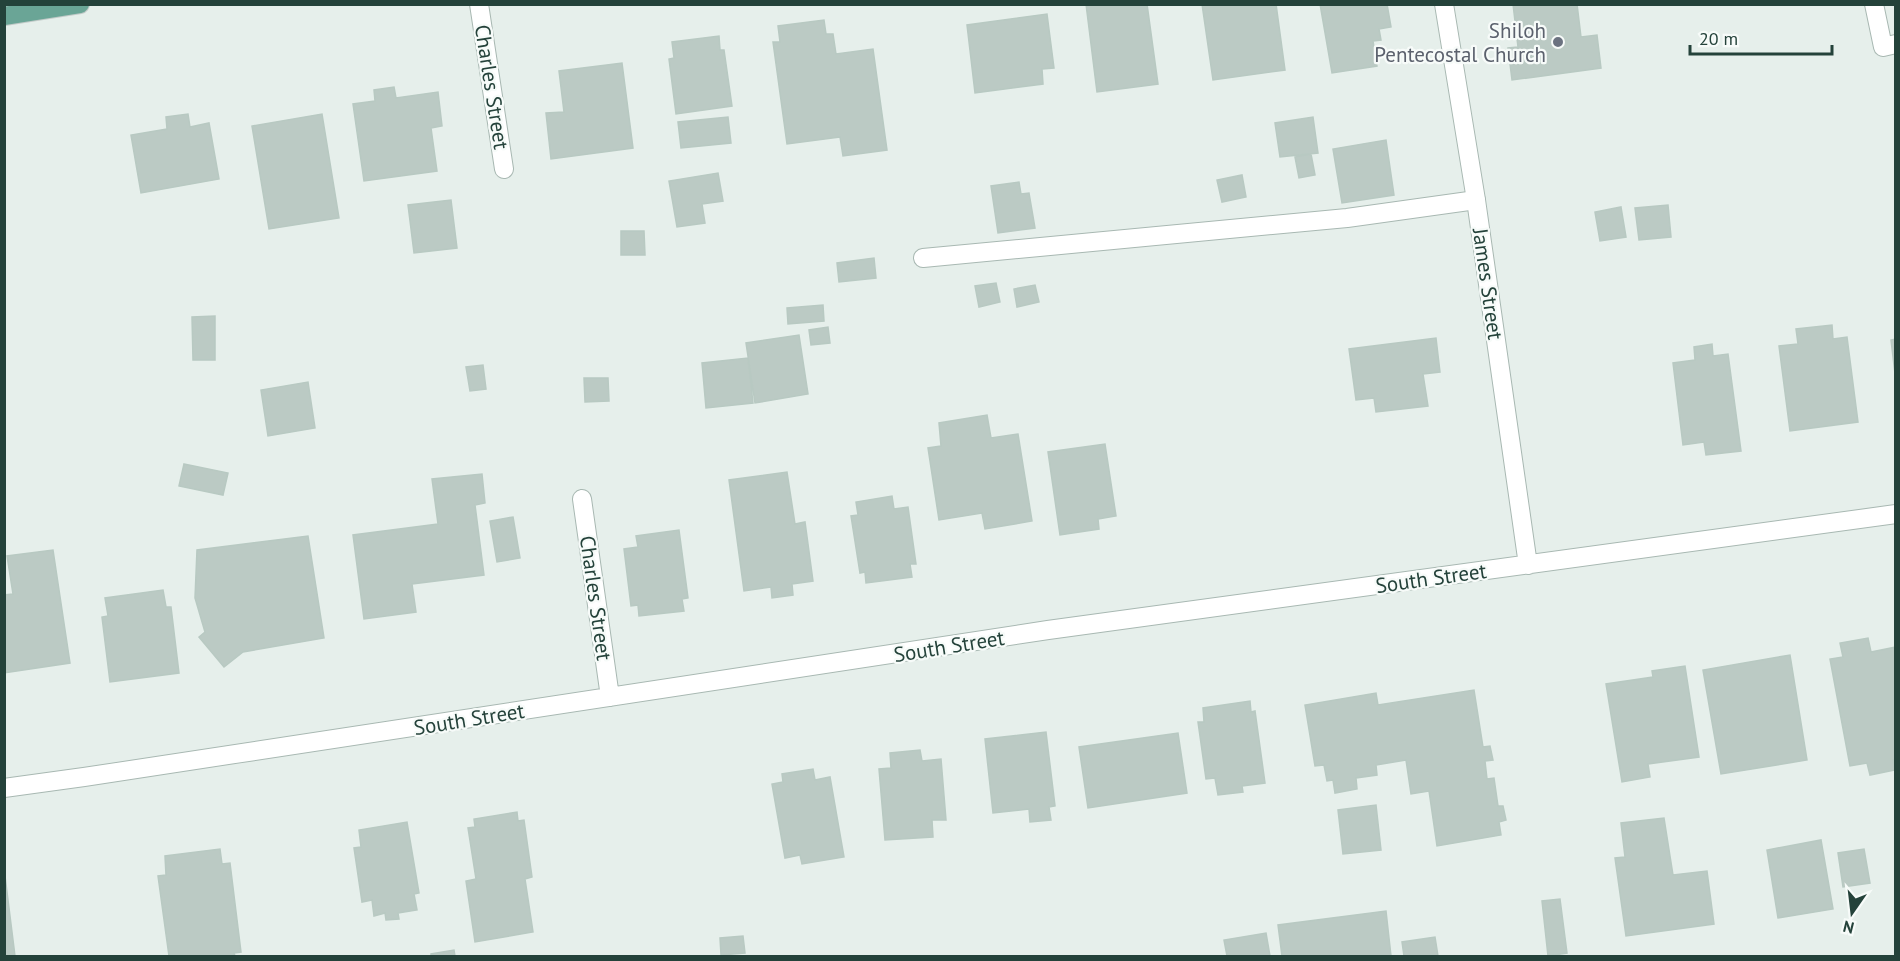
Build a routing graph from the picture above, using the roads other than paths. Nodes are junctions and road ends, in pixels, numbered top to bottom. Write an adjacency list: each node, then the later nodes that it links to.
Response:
1 (80, 4): 5 (main road)
2 (479, 4): 7 (street, Charles Street)
3 (1444, 4): 8 (street, James Street)
4 (1874, 4): 6 (street)
5 (4, 16)
6 (1896, 44)
7 (504, 169)
8 (1476, 200): 9 (street); 12 (street, James Street)
9 (923, 258)
10 (582, 499): 13 (street, Charles Street)
11 (1896, 514): 12 (street, South Street)
12 (1528, 565): 13 (street, South Street)
13 (610, 698): 14 (street, South Street)
14 (4, 788)

